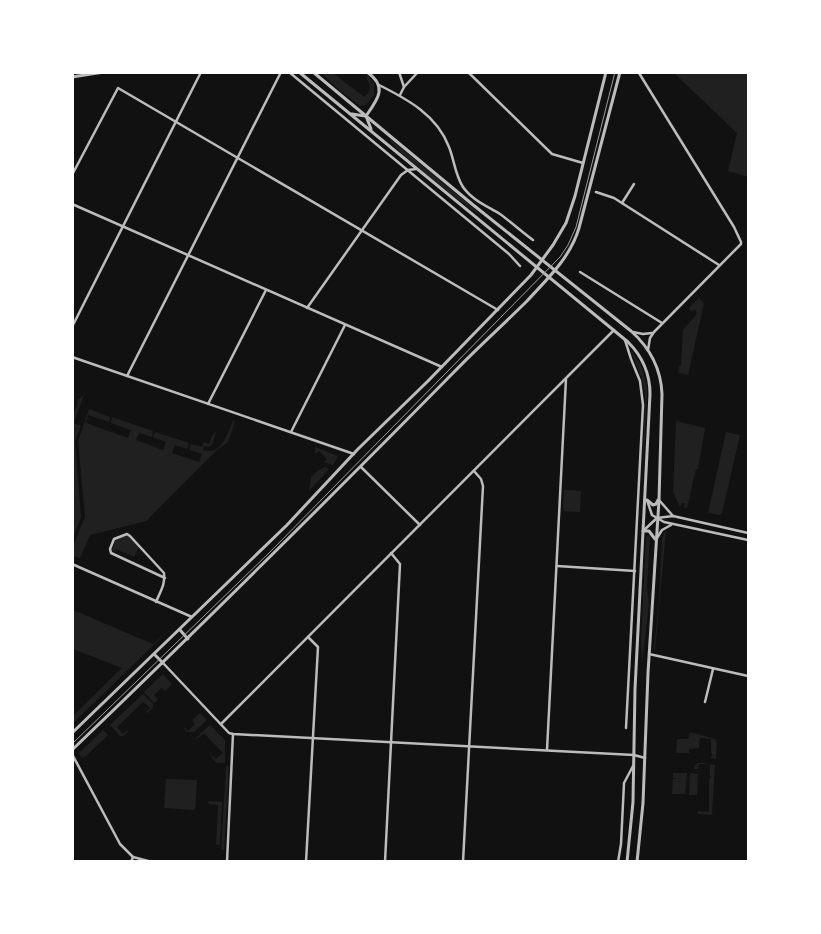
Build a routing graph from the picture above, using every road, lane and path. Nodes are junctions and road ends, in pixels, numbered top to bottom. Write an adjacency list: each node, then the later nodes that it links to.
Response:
1 (104, 72): 14 (street)
2 (201, 72): 20 (street)
3 (280, 72): 22 (street)
4 (299, 72): 18 (street)
5 (313, 72): 19 (street)
6 (367, 72): 15 (street)
7 (399, 72): 16 (street)
8 (418, 72): 16 (street)
9 (468, 72): 23 (street)
10 (606, 72): 23 (street)
11 (620, 72): 39 (street)
12 (289, 73): 25 (street)
13 (640, 73): 36 (street)
14 (72, 77)
15 (379, 85): 17 (street); 19 (street)
16 (404, 87): 17 (street)
17 (400, 95): 33 (street)
18 (349, 113): 19 (street); 21 (street)
19 (366, 116): 21 (street); 35 (street)
20 (176, 122): 22 (street); 26 (street); 31 (street)
21 (372, 132): 24 (street)
22 (237, 157): 32 (street); 34 (street)
23 (583, 163): 35 (street)
24 (416, 169): 25 (street); 38 (street)
25 (408, 170): 32 (street); 37 (street)
26 (72, 175)
27 (634, 184): 29 (street)
28 (596, 192): 29 (street)
29 (622, 203): 36 (street)
30 (72, 204): 31 (street)
31 (123, 226): 34 (street); 47 (street)
32 (362, 230): 43 (street); 44 (street)
33 (533, 240)
34 (188, 255): 42 (street); 55 (street)
35 (543, 259): 38 (street); 39 (street)
36 (719, 265): 45 (street)
37 (520, 266)
38 (536, 268): 41 (street); 44 (street)
39 (556, 270): 41 (street); 49 (street)
40 (580, 272): 45 (street)
41 (548, 278): 48 (street); 60 (street)
42 (266, 290): 43 (street); 57 (street)
43 (307, 308): 46 (street)
44 (498, 310): 54 (street)
45 (662, 324): 50 (street)
46 (345, 325): 54 (street); 58 (street)
47 (72, 327)
48 (614, 330): 51 (street); 56 (street)
49 (631, 331): 50 (street); 52 (street)
50 (654, 332): 52 (street)
51 (625, 339): 62 (street); 75 (street)
52 (648, 350): 63 (street)
53 (72, 357): 55 (street)
54 (442, 367): 59 (street)
55 (127, 376): 57 (street)
56 (566, 378): 61 (street); 74 (street)
57 (208, 404): 58 (street)
58 (291, 432): 59 (street)
59 (354, 454): 78 (street)
60 (361, 467): 67 (street); 81 (street)
61 (474, 471): 67 (street); 96 (street)
62 (646, 499): 63 (street); 65 (street); 68 (street)
63 (659, 500): 64 (street); 65 (street)
64 (673, 516): 65 (street); 69 (street)
65 (657, 518): 66 (street); 68 (street); 70 (street)
66 (672, 524): 70 (street); 71 (street)
67 (420, 525): 72 (street)
68 (643, 531): 70 (street); 89 (street)
69 (748, 533)
70 (656, 539): 82 (street)
71 (748, 540)
72 (391, 553): 80 (street); 95 (street)
73 (72, 564): 77 (street)
74 (557, 566): 75 (street); 97 (street)
75 (635, 571): 88 (street)
76 (165, 578): 76 (street); 77 (street)
77 (156, 602): 78 (street)
78 (192, 618): 79 (street)
79 (180, 630): 81 (street); 83 (street)
80 (308, 637): 90 (street); 94 (street)
81 (188, 639): 84 (street)
82 (649, 654): 85 (street); 100 (street)
83 (154, 655): 84 (street); 92 (street)
84 (163, 663): 90 (street); 98 (street)
85 (713, 668): 86 (street); 87 (street)
86 (748, 676)
87 (705, 702)
88 (627, 717): 89 (street); 91 (street)
89 (635, 717): 99 (street)
90 (221, 724): 93 (street)
91 (626, 728)
92 (72, 733)
93 (233, 734): 94 (street); 105 (street)
94 (313, 738): 95 (street); 106 (street)
95 (391, 742): 96 (street); 107 (street)
96 (469, 746): 97 (street); 108 (street)
97 (547, 750): 99 (street)
98 (72, 752): 102 (street)
99 (634, 755): 100 (street); 101 (street)
100 (645, 758): 111 (street)
101 (634, 765): 109 (street); 110 (street)
102 (133, 857): 103 (street); 104 (street)
103 (131, 862)
104 (152, 862)
105 (227, 862)
106 (306, 862)
107 (385, 862)
108 (463, 862)
109 (618, 862)
110 (627, 862)
111 (638, 862)

